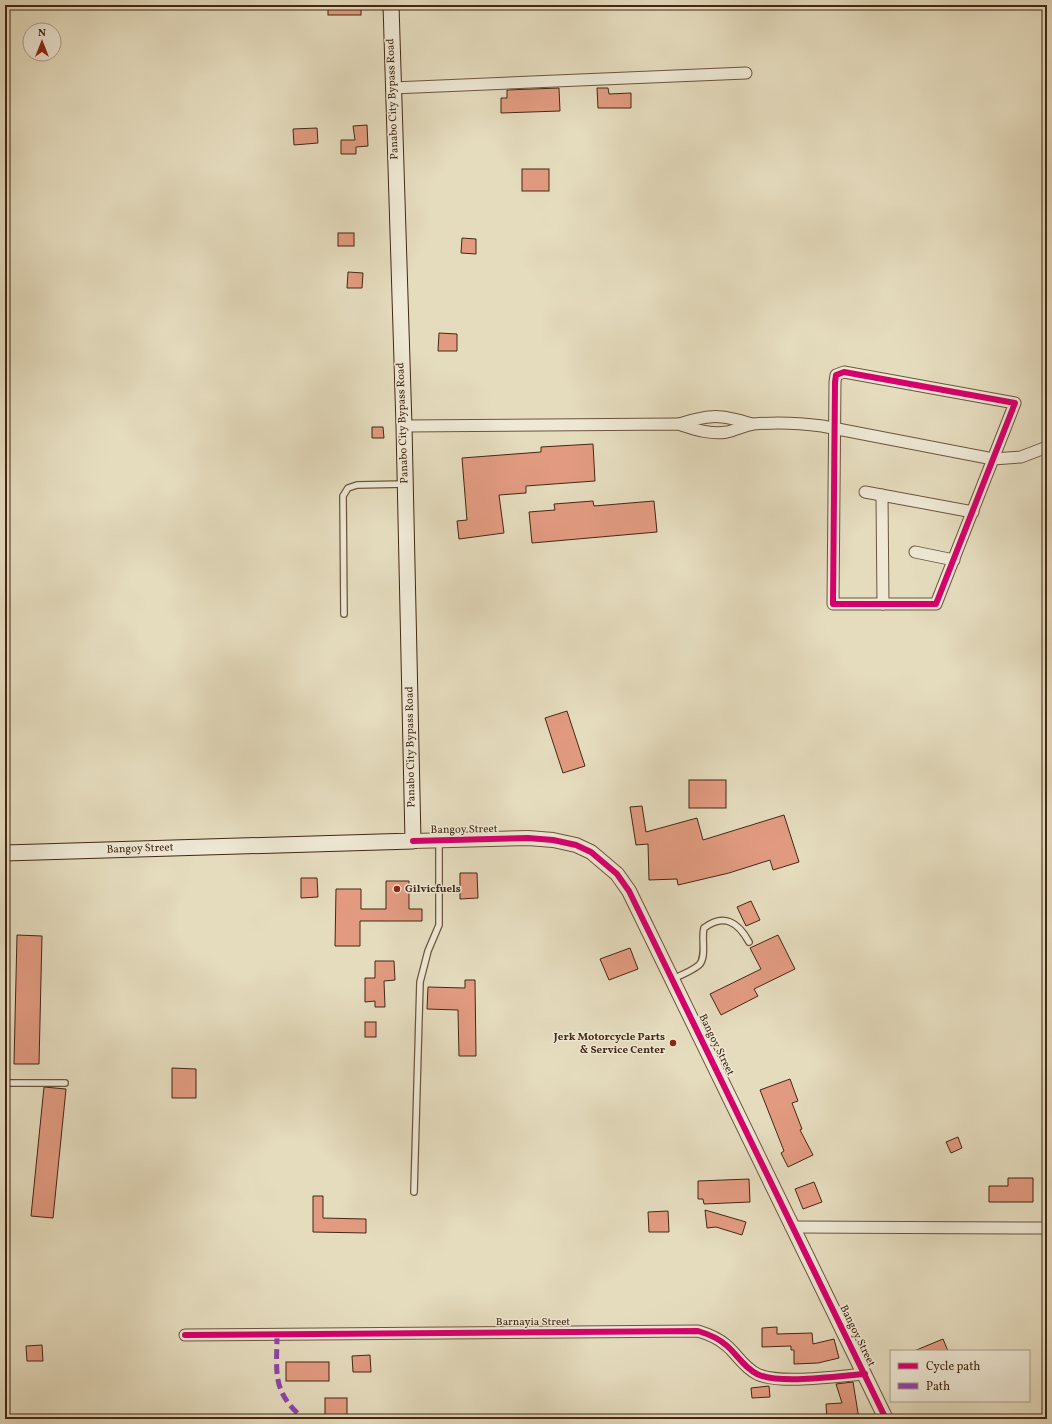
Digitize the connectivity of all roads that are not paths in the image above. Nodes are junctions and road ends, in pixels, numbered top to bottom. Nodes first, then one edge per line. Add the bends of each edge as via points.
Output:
1 (391, 5) edge
2 (746, 73) dead end
3 (393, 88) junction
4 (678, 424) junction
5 (752, 424) junction
6 (404, 426) junction
7 (834, 428) junction
8 (1047, 447) edge
9 (993, 460) junction
10 (405, 484) junction
11 (865, 492) dead end
12 (882, 495) junction
13 (973, 512) junction
14 (915, 552) dead end
15 (954, 560) junction
16 (883, 604) junction
17 (344, 614) dead end
18 (439, 840) junction
19 (413, 841) junction
20 (5, 853) edge
21 (749, 942) dead end
22 (672, 979) junction
23 (5, 1083) edge
24 (65, 1084) dead end
25 (414, 1192) dead end
26 (794, 1228) junction
27 (1047, 1228) edge
28 (185, 1335) dead end
29 (865, 1374) junction
30 (886, 1419) edge

1 - 3 main road, Panabo City Bypass Road
2 - 3 street
3 - 6 main road, Panabo City Bypass Road
4 - 5 street via 706,432 727,432
4 - 5 street via 706,416 727,416
4 - 6 street
5 - 7 street via 797,423
6 - 10 main road, Panabo City Bypass Road
7 - 9 street
7 - 9 street via 836,378 841,373 1015,403
7 - 16 street via 833,604
8 - 9 street via 1021,457
9 - 13 street
10 - 17 lane via 357,485 348,488 343,496
10 - 19 main road, Panabo City Bypass Road
11 - 12 street
12 - 13 street
12 - 16 street
13 - 15 street
14 - 15 street
15 - 16 street via 936,604
18 - 19 street, Bangoy Street
18 - 22 street, Bangoy Street via 528,838 576,845 591,852 617,874 629,891
18 - 25 lane via 439,925 428,951 420,982
19 - 20 main road, Bangoy Street
21 - 22 lane via 734,923 725,920 711,922 704,928 703,958 699,965
22 - 26 street, Bangoy Street
23 - 24 lane
26 - 27 street
26 - 29 street, Bangoy Street
28 - 29 street, Barnayia Street via 698,1331 726,1344 745,1366 758,1375 776,1378
29 - 30 street, Bangoy Street

